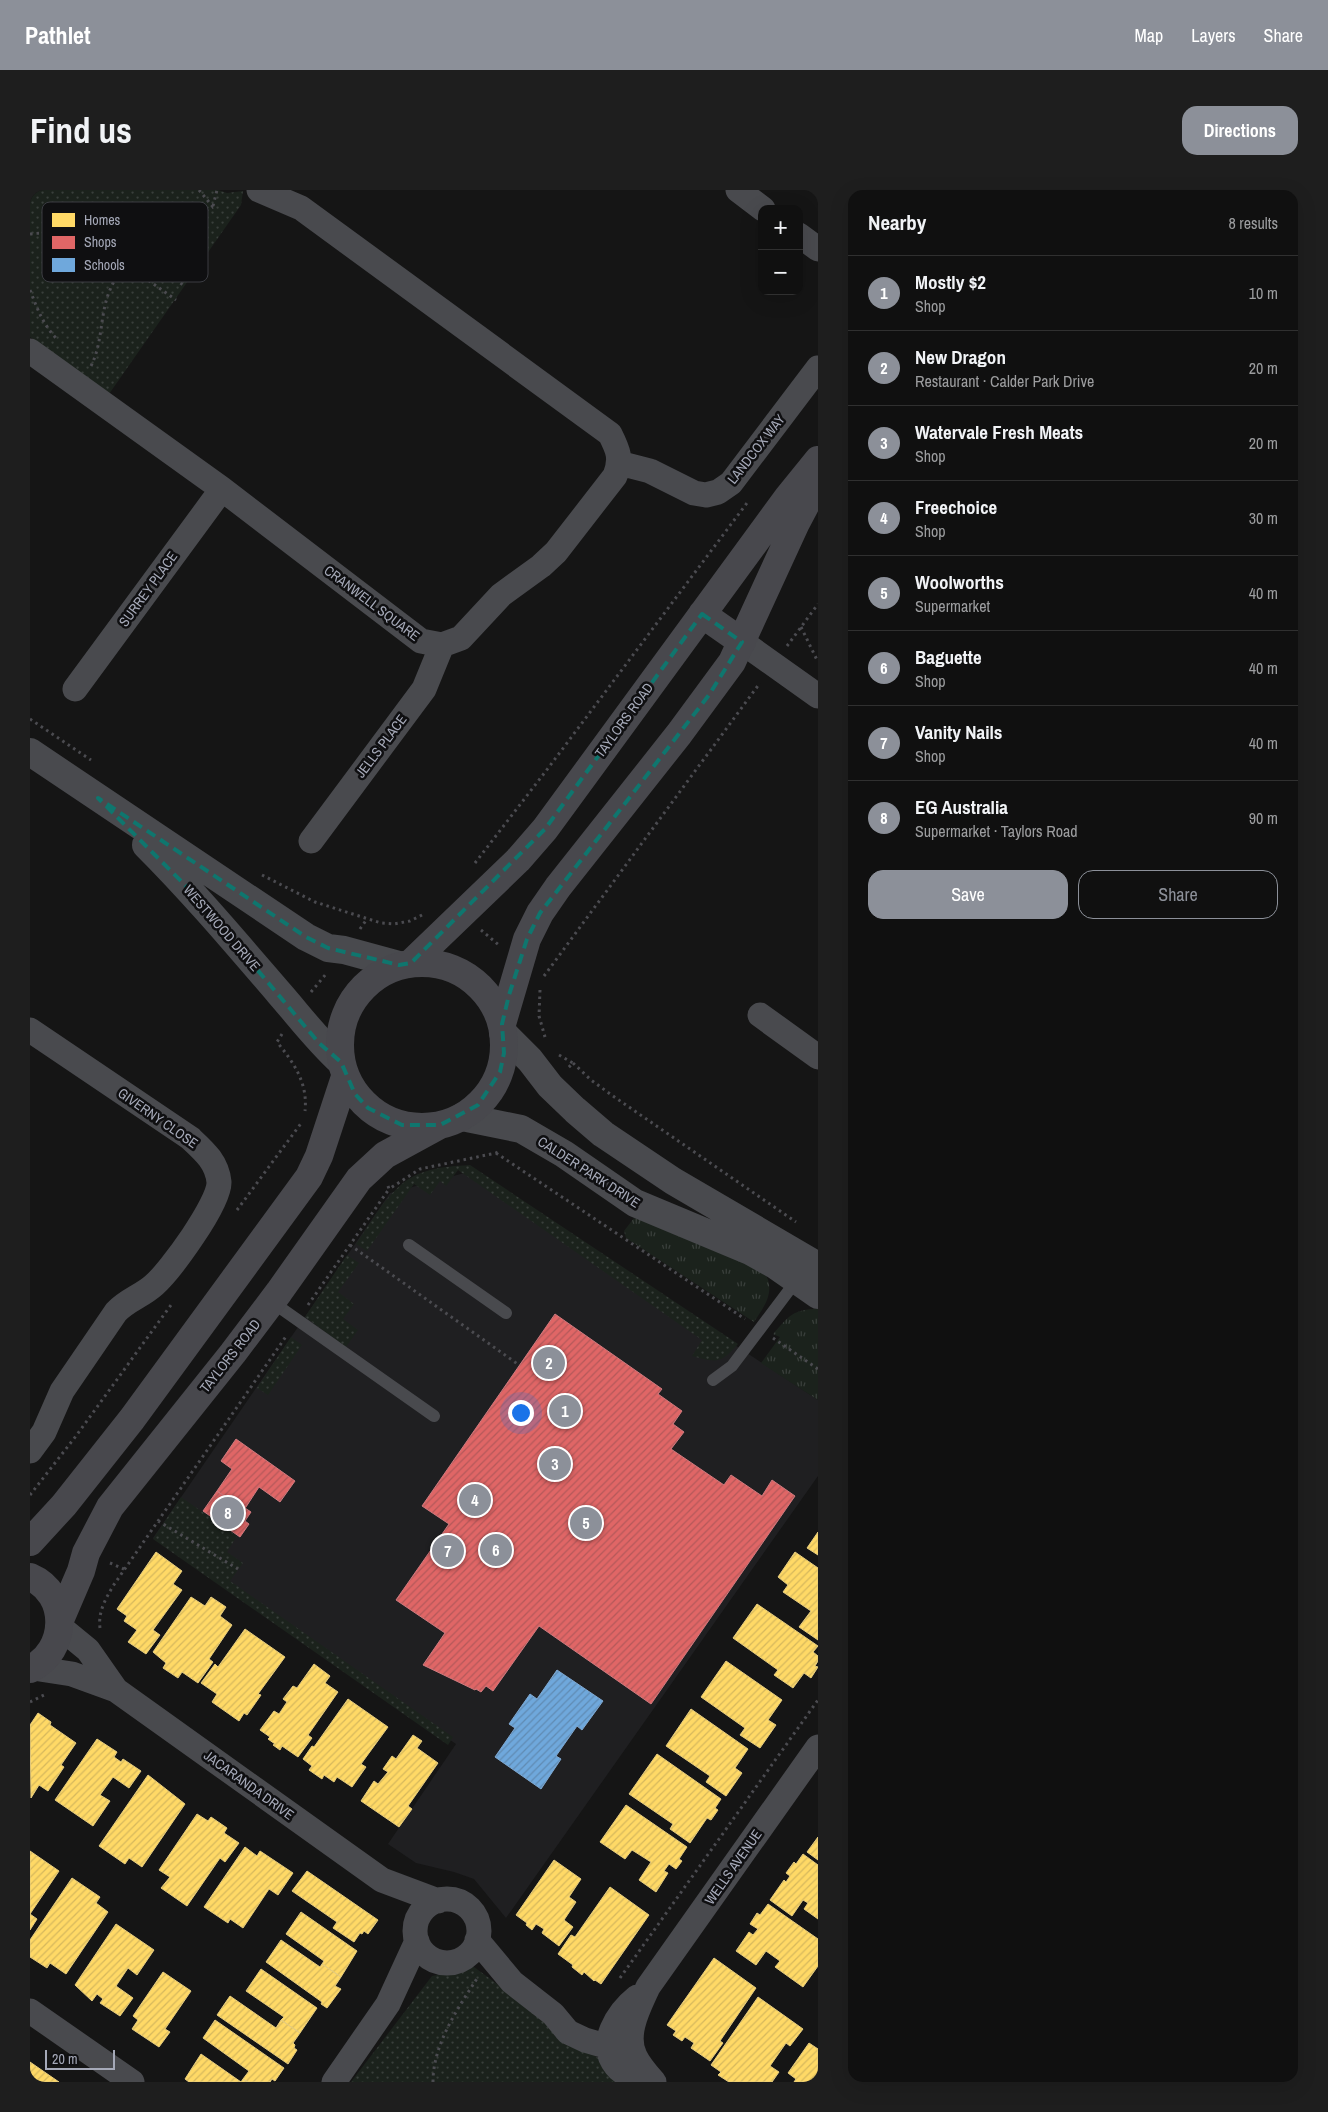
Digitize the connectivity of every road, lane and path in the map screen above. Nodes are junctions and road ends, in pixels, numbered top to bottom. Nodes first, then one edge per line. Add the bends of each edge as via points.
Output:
1 (199, 190) edge
2 (218, 190) edge
3 (259, 190) edge
4 (738, 190) edge
5 (293, 199) edge
6 (758, 205) edge
7 (213, 207) junction
8 (208, 209) edge
9 (803, 238) edge
10 (818, 249) edge
11 (114, 282) edge
12 (151, 282) edge
13 (179, 282) edge
14 (183, 285) dead end
15 (30, 290) edge
16 (176, 300) dead end
17 (62, 343) dead end
18 (30, 350) edge
19 (84, 360) dead end
20 (818, 368) edge
21 (85, 376) junction
22 (818, 460) edge
23 (620, 464) junction
24 (818, 481) edge
25 (222, 489) junction
26 (752, 495) dead end
27 (818, 604) edge
28 (702, 614) junction
29 (801, 627) junction
30 (742, 642) junction
31 (442, 645) junction
32 (818, 662) edge
33 (774, 664) junction
34 (75, 689) dead end
35 (818, 696) edge
36 (30, 718) edge
37 (30, 752) edge
38 (96, 763) dead end
39 (98, 798) junction
40 (310, 841) dead end
41 (474, 864) dead end
42 (261, 874) dead end
43 (432, 911) dead end
44 (462, 914) junction
45 (367, 920) junction
46 (344, 950) junction
47 (520, 962) junction
48 (405, 964) junction
49 (541, 980) junction
50 (296, 1012) junction
51 (760, 1015) dead end
52 (503, 1029) junction
53 (30, 1030) edge
54 (549, 1044) dead end
55 (554, 1052) dead end
56 (818, 1057) edge
57 (573, 1063) junction
58 (343, 1069) junction
59 (550, 1086) junction
60 (451, 1121) junction
61 (302, 1122) junction
62 (521, 1129) junction
63 (326, 1135) junction
64 (496, 1153) junction
65 (374, 1164) junction
66 (389, 1189) junction
67 (234, 1215) dead end
68 (802, 1226) dead end
69 (350, 1245) junction
70 (409, 1245) dead end
71 (811, 1276) edge
72 (272, 1302) junction
73 (172, 1303) dead end
74 (506, 1313) dead end
75 (298, 1320) junction
76 (760, 1329) junction
77 (519, 1365) dead end
78 (818, 1369) edge
79 (713, 1380) dead end
80 (434, 1416) dead end
81 (30, 1450) edge
82 (30, 1495) edge
83 (158, 1521) junction
84 (30, 1542) edge
85 (238, 1570) dead end
86 (30, 1577) edge
87 (60, 1623) junction
88 (88, 1650) junction
89 (31, 1669) edge
90 (72, 1674) junction
91 (116, 1690) junction
92 (818, 1700) edge
93 (30, 1702) edge
94 (818, 1748) edge
95 (382, 1880) junction
96 (438, 1901) junction
97 (416, 1933) junction
98 (477, 1940) junction
99 (446, 1961) junction
100 (482, 1970) junction
101 (620, 1979) dead end
102 (512, 1982) junction
103 (388, 2004) junction
104 (30, 2010) edge
105 (617, 2041) junction
106 (132, 2082) edge
107 (334, 2082) edge
108 (433, 2082) edge
109 (643, 2082) edge
110 (654, 2082) edge

1 - 7 path
2 - 7 path
3 - 5 street
4 - 6 street
5 - 23 street via 610,434
7 - 8 path
9 - 10 street
11 - 21 path via 106,299 97,354
12 - 16 path
13 - 14 path
15 - 17 path via 48,330
18 - 21 street, CRANWELL SQUARE
19 - 21 path
20 - 23 street, LANDCOX WAY via 731,483 718,492 694,493 650,471
21 - 25 street, CRANWELL SQUARE
22 - 28 main road, TAYLORS ROAD
23 - 31 street via 608,486 556,552 501,594 461,638
24 - 30 main road
25 - 31 street, CRANWELL SQUARE via 421,640
25 - 34 street, SURREY PLACE
26 - 41 path
27 - 29 path
28 - 30 main road
28 - 44 main road, TAYLORS ROAD via 545,829
29 - 32 path
29 - 33 path
30 - 33 street
30 - 47 main road via 732,662 679,734 558,887 540,913
31 - 40 street, JELLS PLACE via 424,689
33 - 35 street
33 - 49 path
36 - 38 path
37 - 39 street, WESTWOOD DRIVE
39 - 46 street, WESTWOOD DRIVE via 286,926 328,948
39 - 50 street, WESTWOOD DRIVE via 190,890
42 - 45 path via 315,902
43 - 45 path via 394,924
44 - 47 path
44 - 48 main road, TAYLORS ROAD
45 - 46 path
46 - 48 street, WESTWOOD DRIVE
46 - 50 path
47 - 49 path
47 - 52 main road
48 - 52 main road via 431,962 468,976 494,1005
48 - 58 main road via 376,976 358,992 345,1013 339,1037
49 - 54 path via 539,1016
50 - 58 street, WESTWOOD DRIVE
50 - 61 path via 277,1042 301,1079 305,1109
51 - 56 street
52 - 59 street
52 - 60 main road via 504,1053 500,1072 490,1090 478,1105
53 - 81 street, GIVERNY CLOSE via 190,1138 213,1161 219,1184 217,1196 207,1213 166,1272 154,1286 123,1304 116,1312 62,1391 44,1432
55 - 57 path
57 - 59 path
57 - 68 path via 613,1096
58 - 60 main road via 355,1094 384,1118 421,1128
58 - 63 main road
59 - 71 street via 603,1134 738,1220
60 - 62 street, CALDER PARK DRIVE
60 - 65 main road, TAYLORS ROAD
61 - 63 path
61 - 67 path
62 - 64 path via 508,1145
62 - 71 street, CALDER PARK DRIVE via 635,1203 750,1251 775,1265
63 - 84 main road via 309,1177 286,1210 127,1425 64,1505
64 - 66 path via 420,1169
64 - 76 path
65 - 66 path
65 - 72 main road, TAYLORS ROAD via 338,1206
66 - 69 path
69 - 75 path
69 - 77 path
70 - 74 lane
71 - 76 lane
72 - 75 lane
72 - 87 main road, TAYLORS ROAD via 110,1507 86,1554
73 - 82 path
75 - 80 lane
75 - 83 path
76 - 78 path
76 - 79 lane via 732,1366
83 - 85 path
83 - 88 path via 103,1604 99,1618 101,1632
86 - 87 main road via 48,1590 57,1604
87 - 88 street, JACARANDA DRIVE
87 - 89 main road, TAYLORS ROAD via 58,1640 52,1651
88 - 91 street, JACARANDA DRIVE
89 - 90 street, JACARANDA DRIVE
90 - 91 street, JACARANDA DRIVE
90 - 93 path via 60,1693
91 - 95 street, JACARANDA DRIVE
92 - 101 path
94 - 105 street, WELLS AVENUE via 648,1987 634,2020
95 - 96 street, JACARANDA DRIVE
95 - 97 street, JACARANDA DRIVE
96 - 97 street via 423,1910
96 - 98 street via 458,1902 467,1907 478,1925
97 - 99 street via 426,1956
97 - 103 street
98 - 99 street via 467,1956
98 - 102 street
99 - 100 street
99 - 103 street
100 - 102 street
100 - 108 path via 456,2010 442,2040
102 - 105 street via 553,2014
103 - 107 street
104 - 106 street
105 - 109 street via 608,2052 616,2067
105 - 110 street via 634,2055

